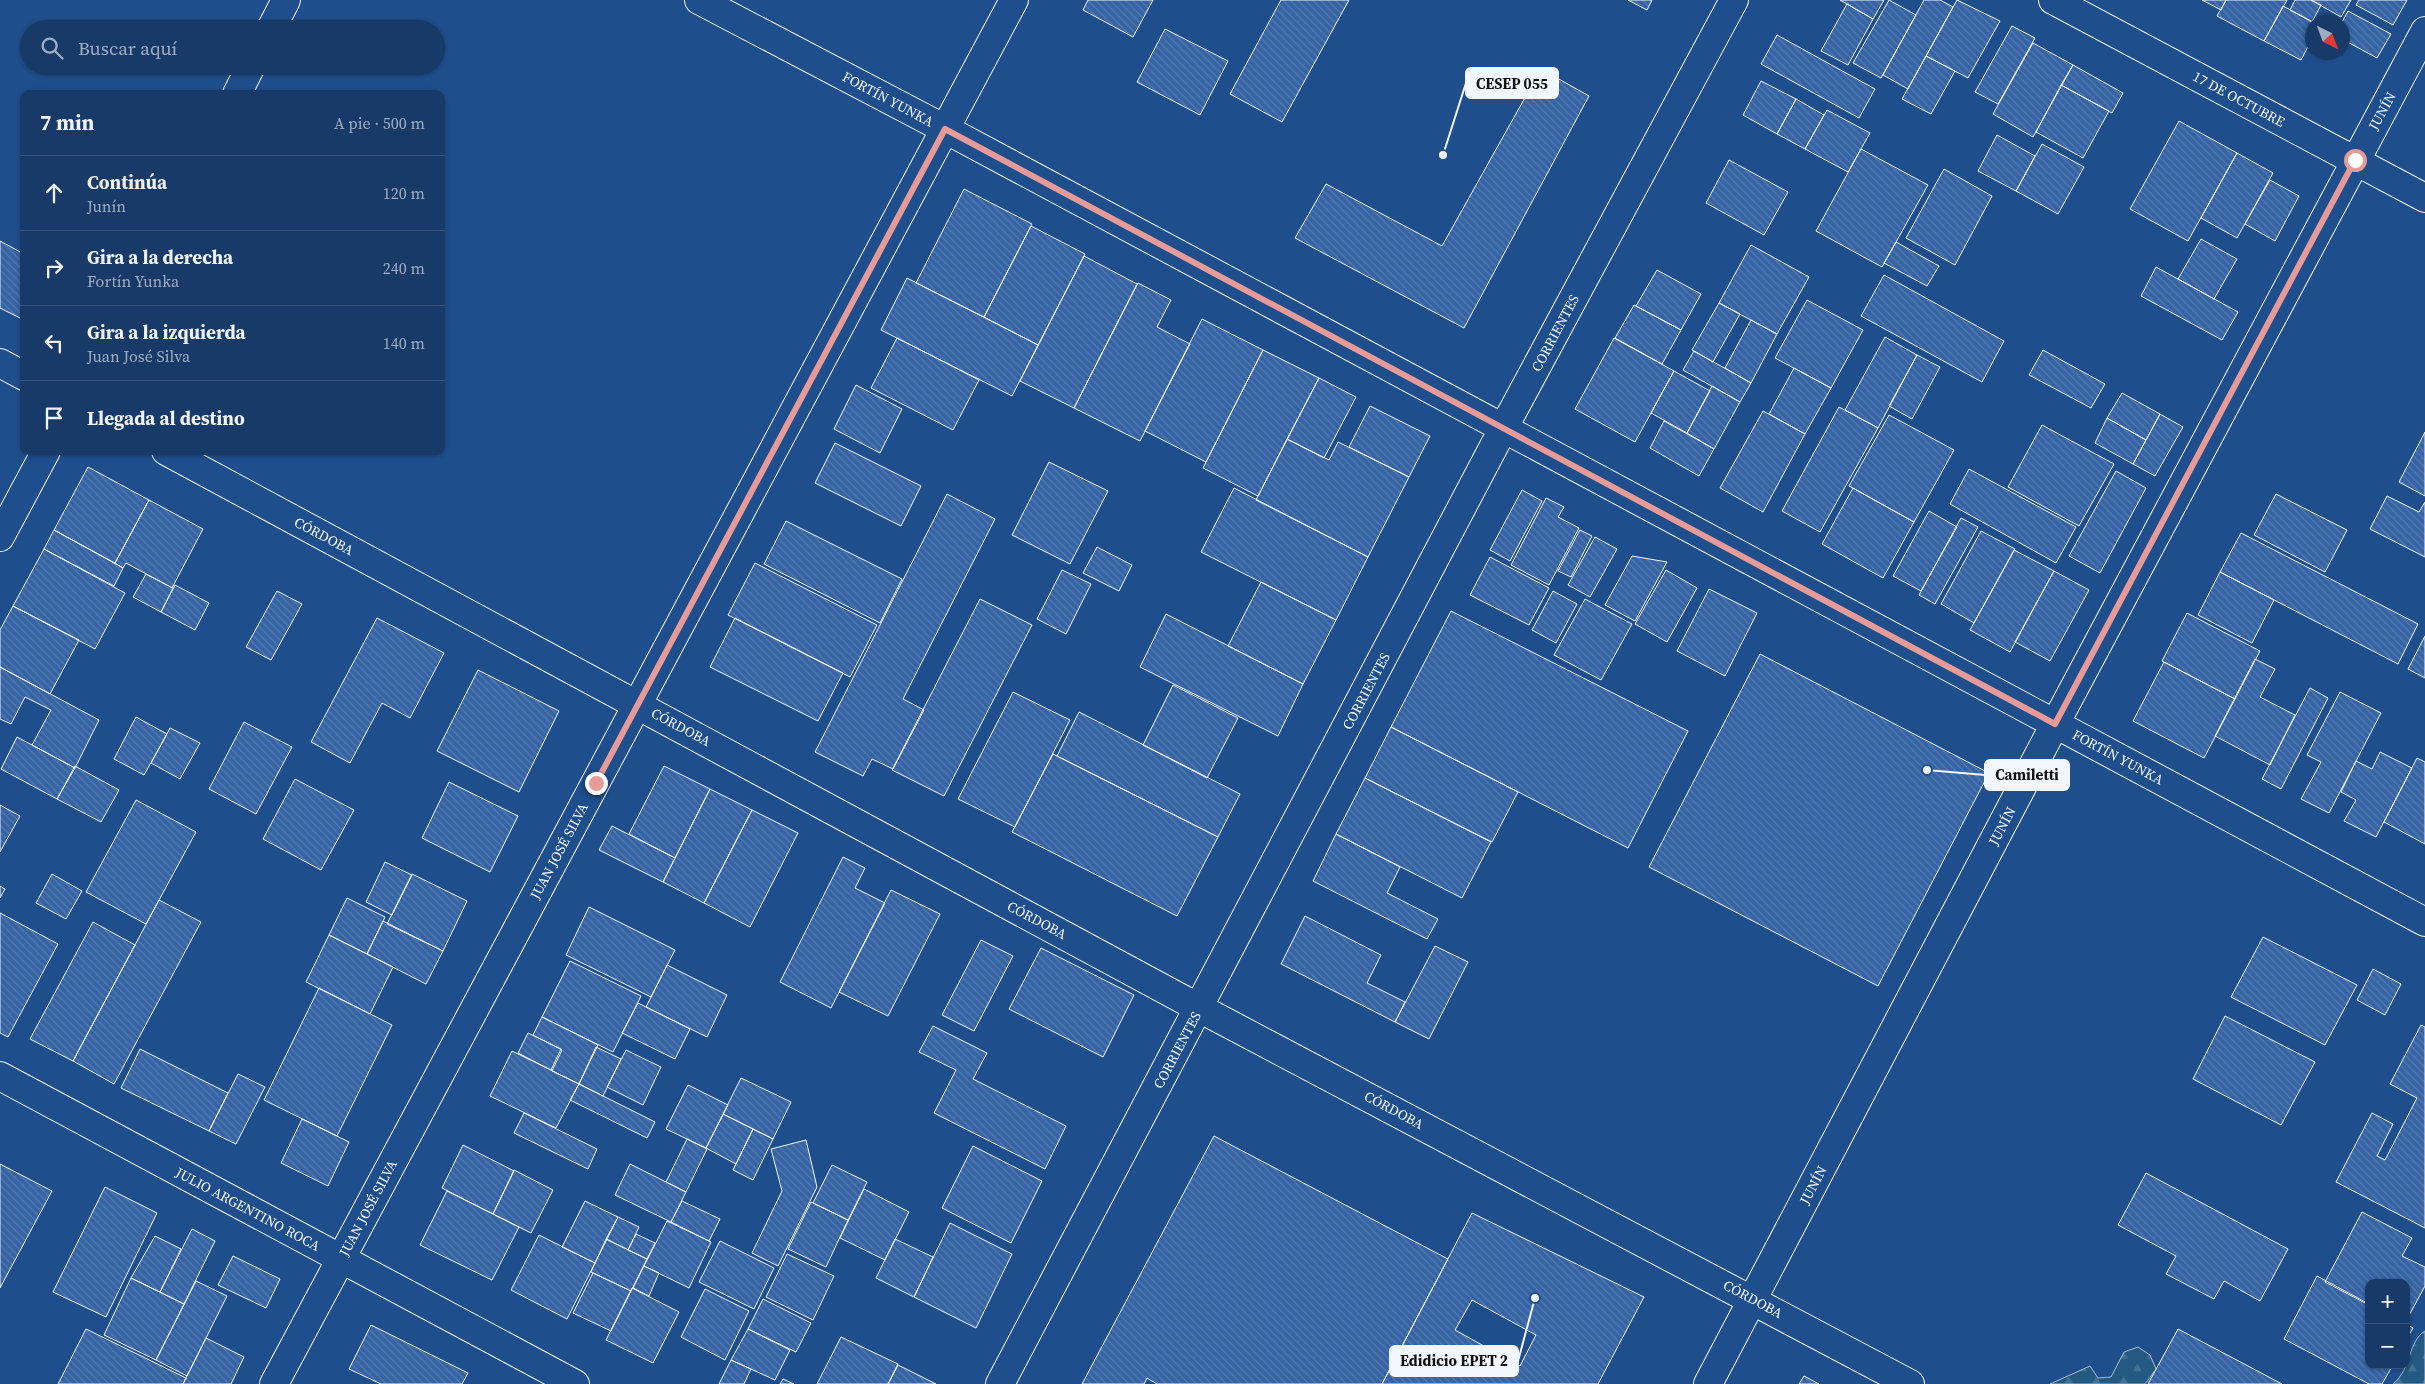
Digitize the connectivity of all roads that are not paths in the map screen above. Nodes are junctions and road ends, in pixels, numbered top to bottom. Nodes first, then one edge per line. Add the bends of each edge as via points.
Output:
1 (286, 0) edge
2 (699, 0) edge
3 (1014, 0) edge
4 (1734, 0) edge
5 (2052, 0) edge
6 (276, 20) edge
7 (2425, 31) edge
8 (246, 75) edge
9 (238, 90) edge
10 (945, 129) junction
11 (2355, 160) junction
12 (2425, 198) edge
13 (0, 363) edge
14 (20, 374) edge
15 (1503, 429) junction
16 (44, 455) edge
17 (173, 455) edge
18 (0, 537) edge
19 (638, 704) junction
20 (2055, 724) junction
21 (2425, 922) edge
22 (1199, 1008) junction
23 (0, 1076) edge
24 (341, 1259) junction
25 (1754, 1299) junction
26 (274, 1384) edge
27 (575, 1384) edge
28 (1000, 1384) edge
29 (1708, 1384) edge
30 (1910, 1384) edge

1 - 6 street
2 - 10 street, FORTÍN YUNKA
3 - 10 street, JUAN JOSÉ SILVA
4 - 15 street, CORRIENTES
5 - 11 street, 17 DE OCTUBRE
7 - 11 street, JUNÍN
8 - 9 street
10 - 15 street, FORTÍN YUNKA
10 - 19 street, JUAN JOSÉ SILVA
11 - 12 street, 17 DE OCTUBRE
11 - 20 street, JUNÍN
13 - 14 street
15 - 20 street, FORTÍN YUNKA
15 - 22 street, CORRIENTES
16 - 18 street
17 - 19 street, CÓRDOBA
19 - 22 street, CÓRDOBA
19 - 24 street, JUAN JOSÉ SILVA
20 - 21 street, FORTÍN YUNKA
20 - 25 street, JUNÍN
22 - 25 street, CÓRDOBA
22 - 28 street, CORRIENTES
23 - 24 street, JULIO ARGENTINO ROCA
24 - 26 street, JUAN JOSÉ SILVA
24 - 27 street, JULIO ARGENTINO ROCA
25 - 29 street, JUNÍN
25 - 30 street, CÓRDOBA

